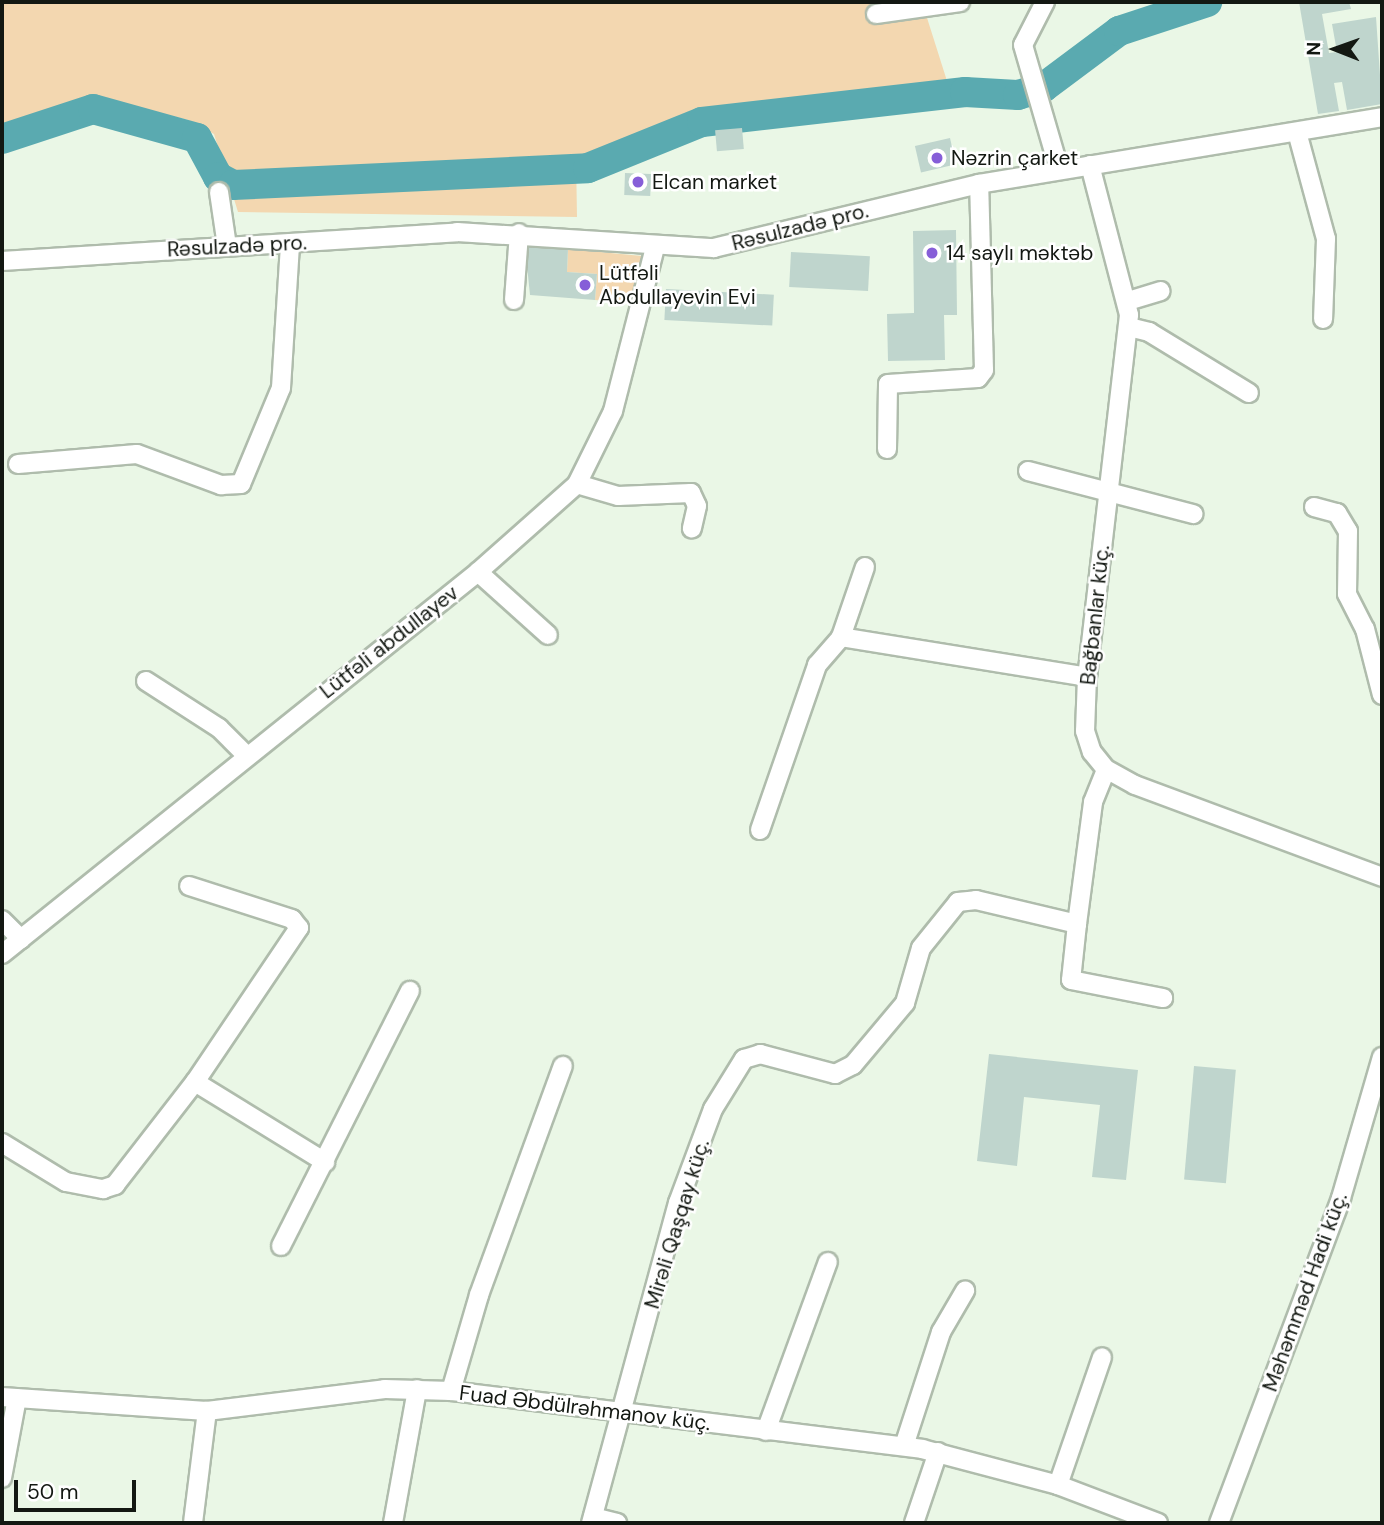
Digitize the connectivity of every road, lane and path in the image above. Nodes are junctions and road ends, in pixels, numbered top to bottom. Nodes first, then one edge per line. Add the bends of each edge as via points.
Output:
1 (960, 2) edge
2 (1045, 2) edge
3 (876, 14) dead end
4 (1382, 117) edge
5 (1297, 131) junction
6 (1090, 165) junction
7 (1059, 169) junction
8 (979, 184) junction
9 (219, 192) dead end
10 (519, 233) junction
11 (289, 243) junction
12 (227, 246) junction
13 (655, 247) junction
14 (2, 261) edge
15 (1161, 292) dead end
16 (514, 300) dead end
17 (1128, 301) junction
18 (1323, 319) dead end
19 (1129, 327) junction
20 (1248, 393) dead end
21 (887, 449) dead end
22 (18, 464) dead end
23 (1028, 471) dead end
24 (577, 484) junction
25 (1109, 490) junction
26 (1314, 507) dead end
27 (1193, 514) dead end
28 (692, 527) dead end
29 (865, 567) dead end
30 (478, 572) junction
31 (548, 635) dead end
32 (841, 637) junction
33 (1087, 677) junction
34 (146, 681) dead end
35 (1382, 695) edge
36 (245, 754) junction
37 (1106, 769) junction
38 (760, 830) dead end
39 (1382, 877) edge
40 (189, 886) dead end
41 (2, 920) edge
42 (1077, 924) junction
43 (21, 939) junction
44 (2, 954) edge
45 (410, 991) dead end
46 (1163, 998) dead end
47 (1382, 1057) edge
48 (563, 1066) dead end
49 (195, 1082) junction
50 (2, 1143) edge
51 (325, 1162) junction
52 (281, 1246) dead end
53 (828, 1262) dead end
54 (965, 1291) dead end
55 (1102, 1357) dead end
56 (417, 1389) junction
57 (451, 1391) junction
58 (9, 1397) edge
59 (207, 1411) junction
60 (623, 1413) junction
61 (766, 1431) junction
62 (904, 1446) junction
63 (938, 1452) junction
64 (2, 1478) edge
65 (1058, 1485) junction
66 (592, 1520) edge
67 (193, 1523) edge
68 (393, 1523) edge
69 (617, 1523) edge
70 (914, 1523) edge
71 (1158, 1523) edge
72 (1219, 1523) edge

1 - 3 street
2 - 7 street via 1026,32 1031,80
4 - 5 street, Rəsulzadə pro.
5 - 6 street, Rəsulzadə pro.
5 - 18 street via 1326,239
6 - 7 street, Rəsulzadə pro.
6 - 17 street, Bağbanlar küç.
7 - 8 street, Rəsulzadə pro.
8 - 13 street, Rəsulzadə pro. via 715,248
8 - 21 street via 984,370 978,378 888,384
9 - 12 street
10 - 11 street, Rəsulzadə pro.
10 - 13 street, Rəsulzadə pro.
10 - 16 street
11 - 12 street, Rəsulzadə pro.
11 - 22 street via 281,388 241,485 221,485 137,454
12 - 14 street, Rəsulzadə pro.
13 - 24 street, Lütfəli abdullayev via 612,411
15 - 17 street
17 - 19 street, Bağbanlar küç.
19 - 20 street via 1149,332
19 - 25 street, Bağbanlar küç.
23 - 25 street
24 - 28 street via 618,496 691,493 697,506
24 - 30 street, Lütfəli abdullayev
25 - 27 street
25 - 33 street, Bağbanlar küç.
26 - 35 street via 1336,513 1348,531 1347,594 1365,629
29 - 32 street
30 - 31 street
30 - 36 street, Lütfəli abdullayev
32 - 33 street
32 - 38 street via 817,664
33 - 37 street, Bağbanlar küç. via 1085,731
34 - 36 street via 219,728
36 - 43 street, Lütfəli abdullayev
37 - 39 street
37 - 42 street via 1093,802
40 - 49 street via 292,919 299,928
41 - 43 street
42 - 46 street via 1072,980
42 - 60 street, Mirəli Qaşqay küç. via 976,900 958,902 921,948 905,1003 853,1065 835,1074 760,1054 744,1059 713,1109 678,1203
43 - 44 street, Lütfəli abdullayev
45 - 51 street
47 - 72 street, Məhəmməd Hadi küç. via 1341,1198
48 - 57 street via 479,1295
49 - 50 street via 115,1185 103,1189 65,1182
49 - 51 street
51 - 52 street
53 - 61 street
54 - 62 street via 941,1332
55 - 65 street
56 - 57 street, Fuad Əbdülrəhmanov küç.
56 - 59 street, Fuad Əbdülrəhmanov küç.
56 - 68 street
57 - 60 street, Fuad Əbdülrəhmanov küç.
58 - 59 street, Fuad Əbdülrəhmanov küç.
58 - 64 street
59 - 67 street
60 - 61 street, Fuad Əbdülrəhmanov küç.
60 - 66 street, Mirəli Qaşqay küç.
61 - 62 street, Fuad Əbdülrəhmanov küç.
62 - 63 street, Fuad Əbdülrəhmanov küç.
63 - 65 street, Fuad Əbdülrəhmanov küç.
63 - 70 street
65 - 71 street, Fuad Əbdülrəhmanov küç.
66 - 69 street

